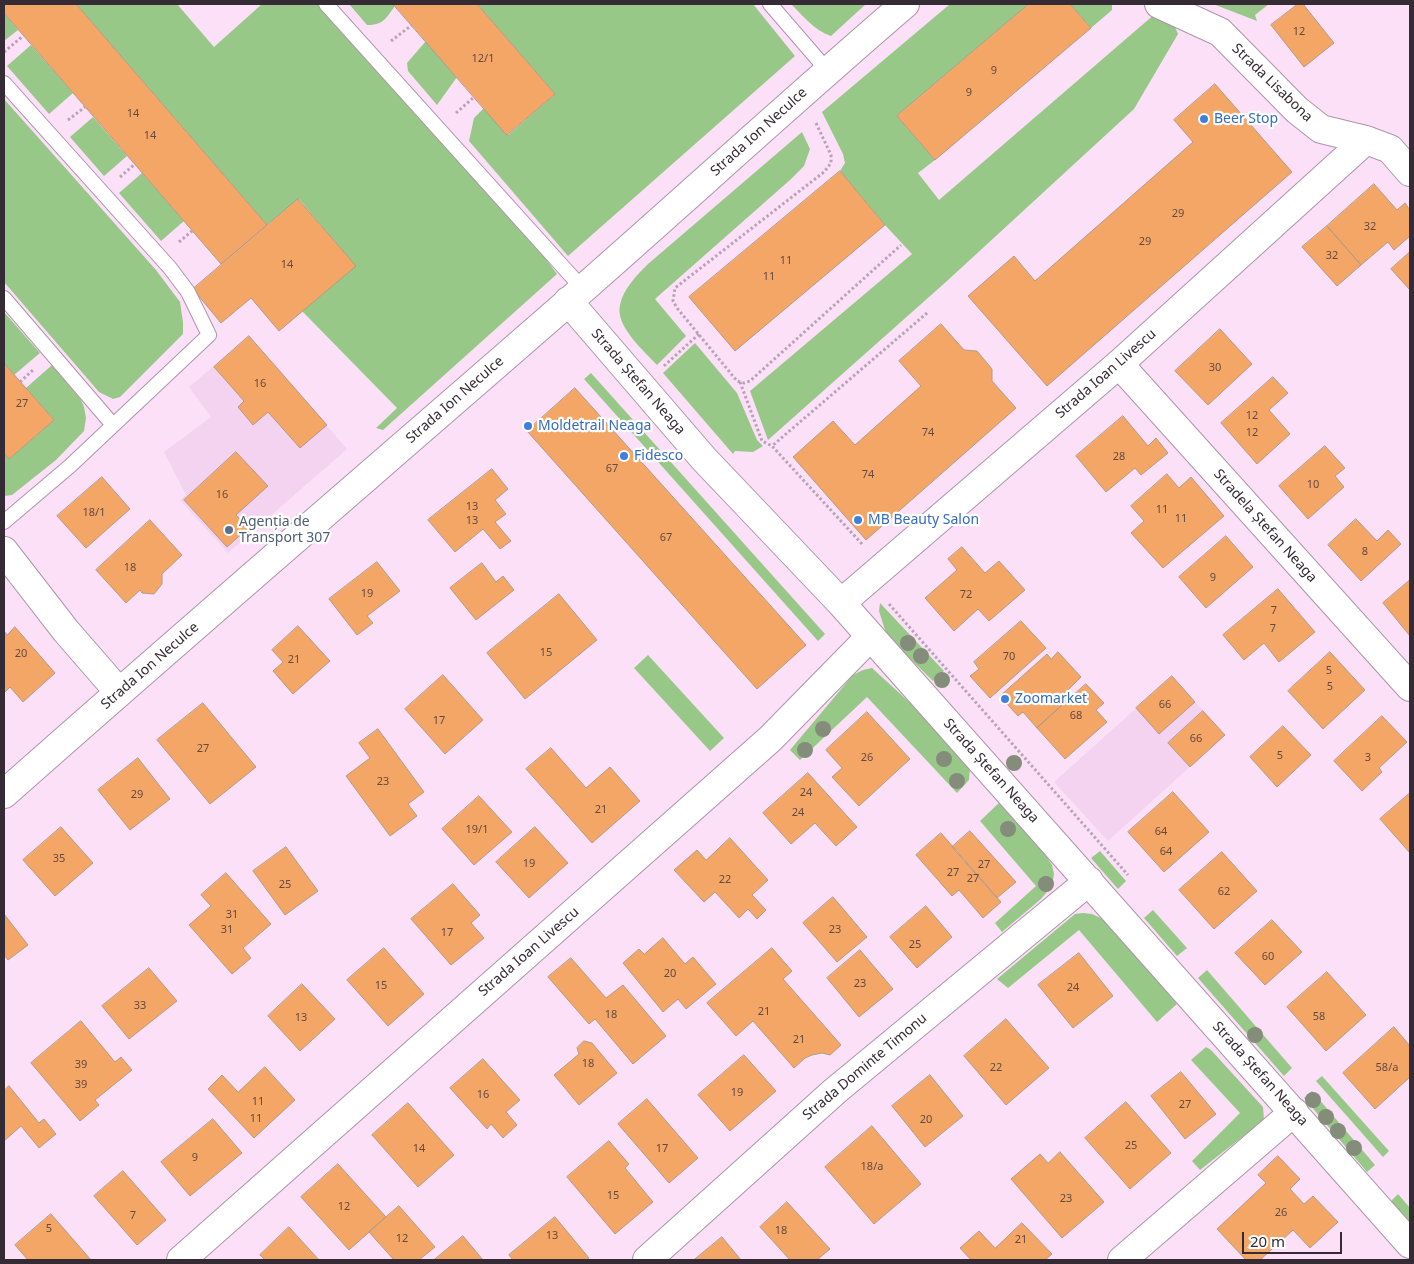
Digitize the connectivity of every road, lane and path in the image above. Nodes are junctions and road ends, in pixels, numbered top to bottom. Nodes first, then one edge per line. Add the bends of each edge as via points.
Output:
1 (326, 4) edge
2 (770, 4) edge
3 (905, 4) edge
4 (1159, 4) edge
5 (23, 36) dead end
6 (4, 52) edge
7 (827, 70) junction
8 (4, 83) edge
9 (801, 94) junction
10 (1366, 140) junction
11 (1410, 172) edge
12 (901, 245) dead end
13 (576, 295) junction
14 (4, 298) edge
15 (927, 313) dead end
16 (699, 334) junction
17 (1119, 364) junction
18 (740, 382) junction
19 (642, 387) junction
20 (113, 425) junction
21 (772, 446) junction
22 (4, 522) edge
23 (866, 548) dead end
24 (4, 551) edge
25 (841, 603) junction
26 (870, 637) junction
27 (1410, 688) edge
28 (119, 692) junction
29 (4, 794) edge
30 (1089, 881) junction
31 (1294, 1112) junction
32 (1410, 1244) edge
33 (181, 1260) edge
34 (647, 1260) edge
35 (1122, 1260) edge

1 - 13 lane
2 - 7 lane
3 - 7 street, Strada Ion Neculce
4 - 10 street, Strada Lisabona via 1220,32 1297,110 1321,129
5 - 6 path
7 - 9 street, Strada Ion Neculce
8 - 20 lane via 170,268 188,292 209,335
9 - 13 street, Strada Ion Neculce
9 - 16 path via 831,155 831,163 824,172 676,288 673,301
10 - 11 street, Strada Lisabona via 1390,149
10 - 17 street, Strada Ioan Livescu
12 - 18 path via 750,380
13 - 19 street, Strada Ștefan Neaga
13 - 28 street, Strada Ion Neculce
14 - 20 lane
15 - 21 path
16 - 18 path
16 - 19 path
17 - 25 street, Strada Ioan Livescu
17 - 27 street, Stradela Ștefan Neaga
18 - 21 path via 762,441
19 - 25 street, Strada Ștefan Neaga via 704,459
20 - 22 lane
21 - 23 path
24 - 28 street via 66,631
25 - 26 street, Strada Ștefan Neaga
26 - 30 street, Strada Ștefan Neaga
26 - 33 street, Strada Ioan Livescu via 770,739
28 - 29 street, Strada Ion Neculce
30 - 31 street, Strada Ștefan Neaga
30 - 34 street, Strada Dominte Timonu via 835,1091
31 - 32 street, Strada Ștefan Neaga
31 - 35 street

